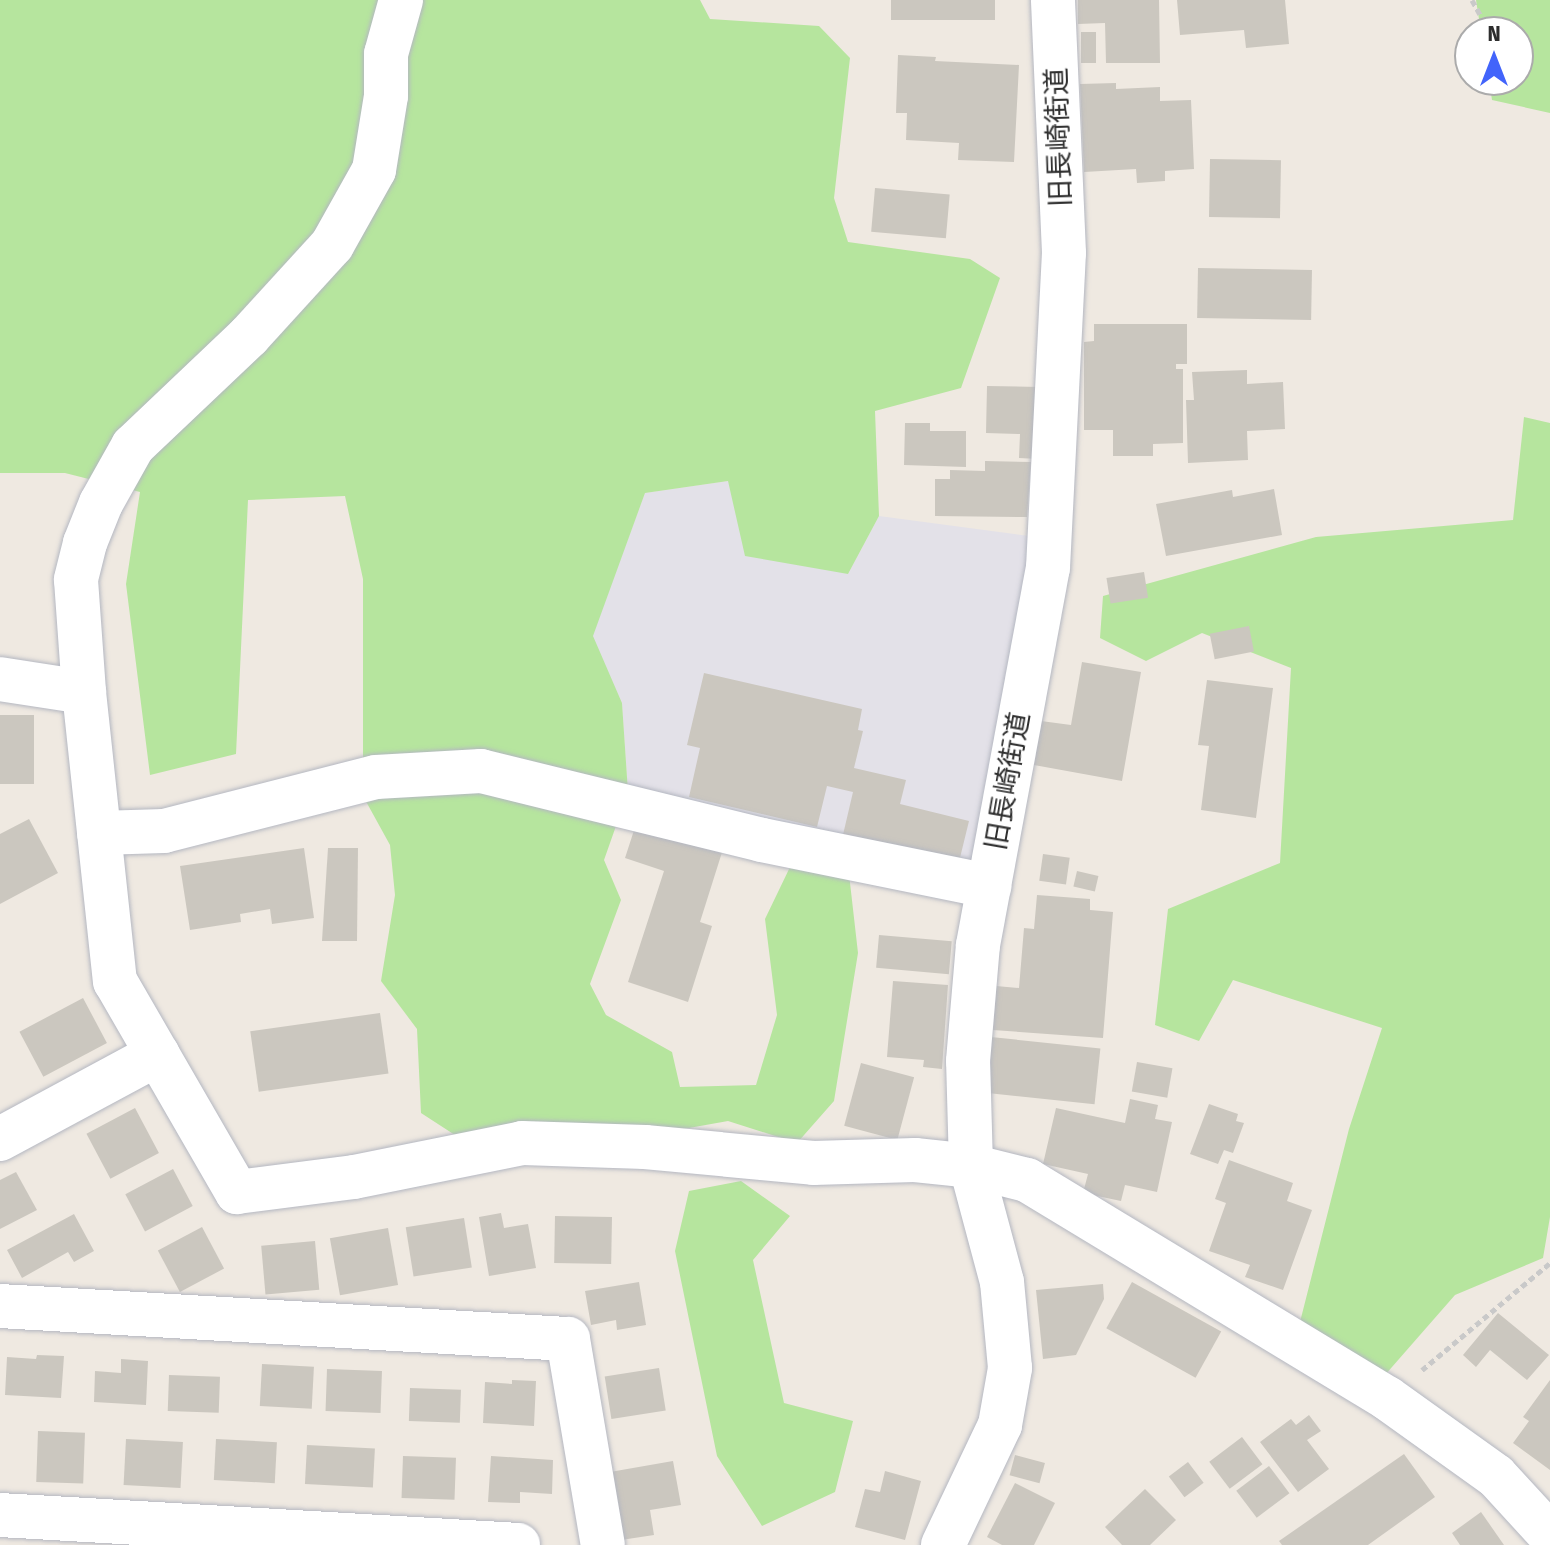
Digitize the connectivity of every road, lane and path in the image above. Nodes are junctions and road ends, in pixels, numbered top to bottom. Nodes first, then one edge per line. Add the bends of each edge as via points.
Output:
1 (401, 0) edge
2 (1053, 0) edge
3 (0, 679) edge
4 (84, 692) junction
5 (99, 833) junction
6 (989, 886) junction
7 (158, 1054) junction
8 (0, 1139) edge
9 (971, 1166) junction
10 (1550, 1263) edge
11 (0, 1306) edge
12 (1387, 1398) junction
13 (0, 1515) edge
14 (1550, 1535) edge
15 (518, 1545) edge
16 (603, 1545) edge
17 (943, 1545) edge

1 - 4 street via 386,54 386,96 374,170 332,245 249,336 133,446 101,503 76,580
2 - 6 street, 旧長崎街道 via 1064,253 1048,568
3 - 4 street
4 - 5 street
5 - 6 street via 164,831 376,777 481,771 762,840
5 - 7 street via 115,981
6 - 9 street, 旧長崎街道 via 968,1061
7 - 8 street
7 - 9 street via 237,1192 354,1177 522,1143 645,1147 813,1163 915,1160
9 - 12 street via 1027,1180
9 - 17 street, 旧長崎街道 via 1002,1282 1010,1368 1000,1425
10 - 12 path
11 - 16 street via 568,1339
12 - 14 street via 1496,1476
13 - 15 street

